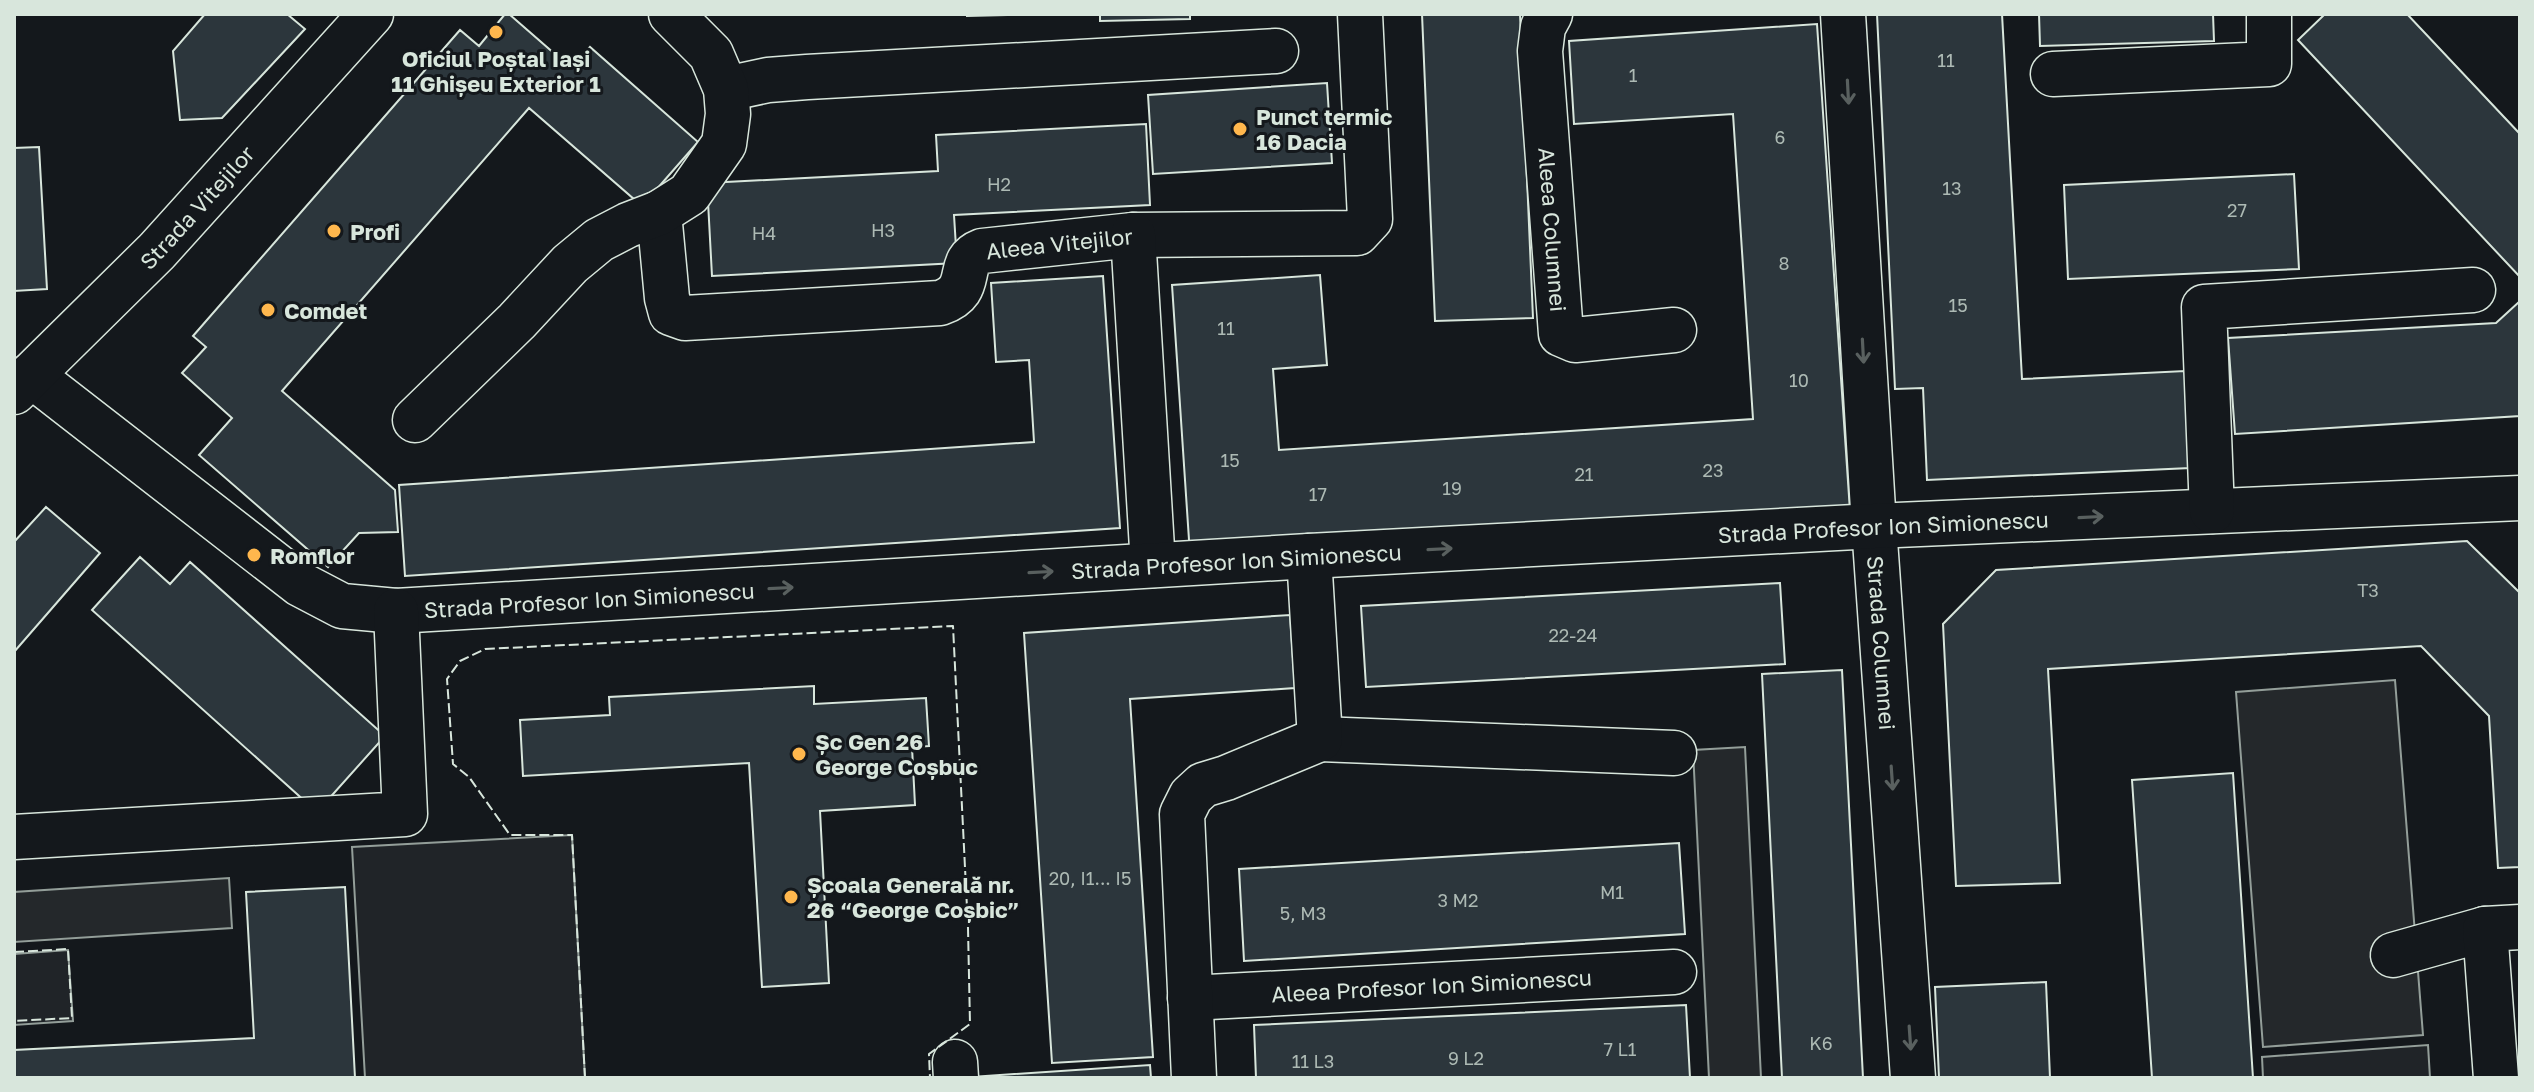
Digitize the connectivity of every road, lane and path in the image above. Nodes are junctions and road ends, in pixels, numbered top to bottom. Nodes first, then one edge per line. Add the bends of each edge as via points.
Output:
1 (371, 14) edge
2 (1360, 14) edge
3 (1550, 14) edge
4 (1843, 14) edge
5 (2269, 14) edge
6 (685, 18) edge
7 (1276, 51) dead end
8 (2053, 74) dead end
9 (726, 89) junction
10 (659, 213) junction
11 (1133, 235) junction
12 (2473, 290) dead end
13 (1674, 330) dead end
14 (22, 384) edge
15 (415, 420) dead end
16 (2520, 498) edge
17 (2212, 511) junction
18 (1874, 526) junction
19 (1309, 556) junction
20 (1153, 565) junction
21 (396, 611) junction
22 (1320, 739) junction
23 (1674, 753) dead end
24 (14, 837) edge
25 (2502, 928) edge
26 (2393, 955) dead end
27 (1674, 972) dead end
28 (1190, 998) junction
29 (1194, 1078) edge
30 (1913, 1078) edge
31 (2496, 1078) edge

1 - 14 street, Strada Vitejilor via 157,251
2 - 11 street, Aleea Vitejilor via 1370,219 1357,233
3 - 13 street, Aleea Columnei via 1540,51 1561,334 1575,340
4 -> 18 street, Strada Columnei
5 - 8 street via 2269,64
6 - 9 street via 711,54
7 - 9 street via 807,77
9 - 10 street via 724,144 689,194
10 - 11 street, Aleea Vitejilor via 667,298 671,313 685,318 940,303 960,291 968,263 982,251
10 - 15 street via 599,240 570,264
11 - 20 street
12 - 17 street via 2204,307
14 - 21 street, Strada Profesor Ion Simionescu via 300,584 342,606
16 - 17 street, Strada Profesor Ion Simionescu
18 -> 17 street, Strada Profesor Ion Simionescu
19 -> 18 street, Strada Profesor Ion Simionescu
18 -> 30 street, Strada Columnei
19 - 20 street, Strada Profesor Ion Simionescu
19 - 22 street
21 -> 20 street, Strada Profesor Ion Simionescu
21 - 24 street via 405,814
22 - 23 street
22 - 28 street via 1203,785 1191,796 1182,814
25 - 26 street
25 - 31 street
27 - 28 street, Aleea Profesor Ion Simionescu
28 - 29 street

